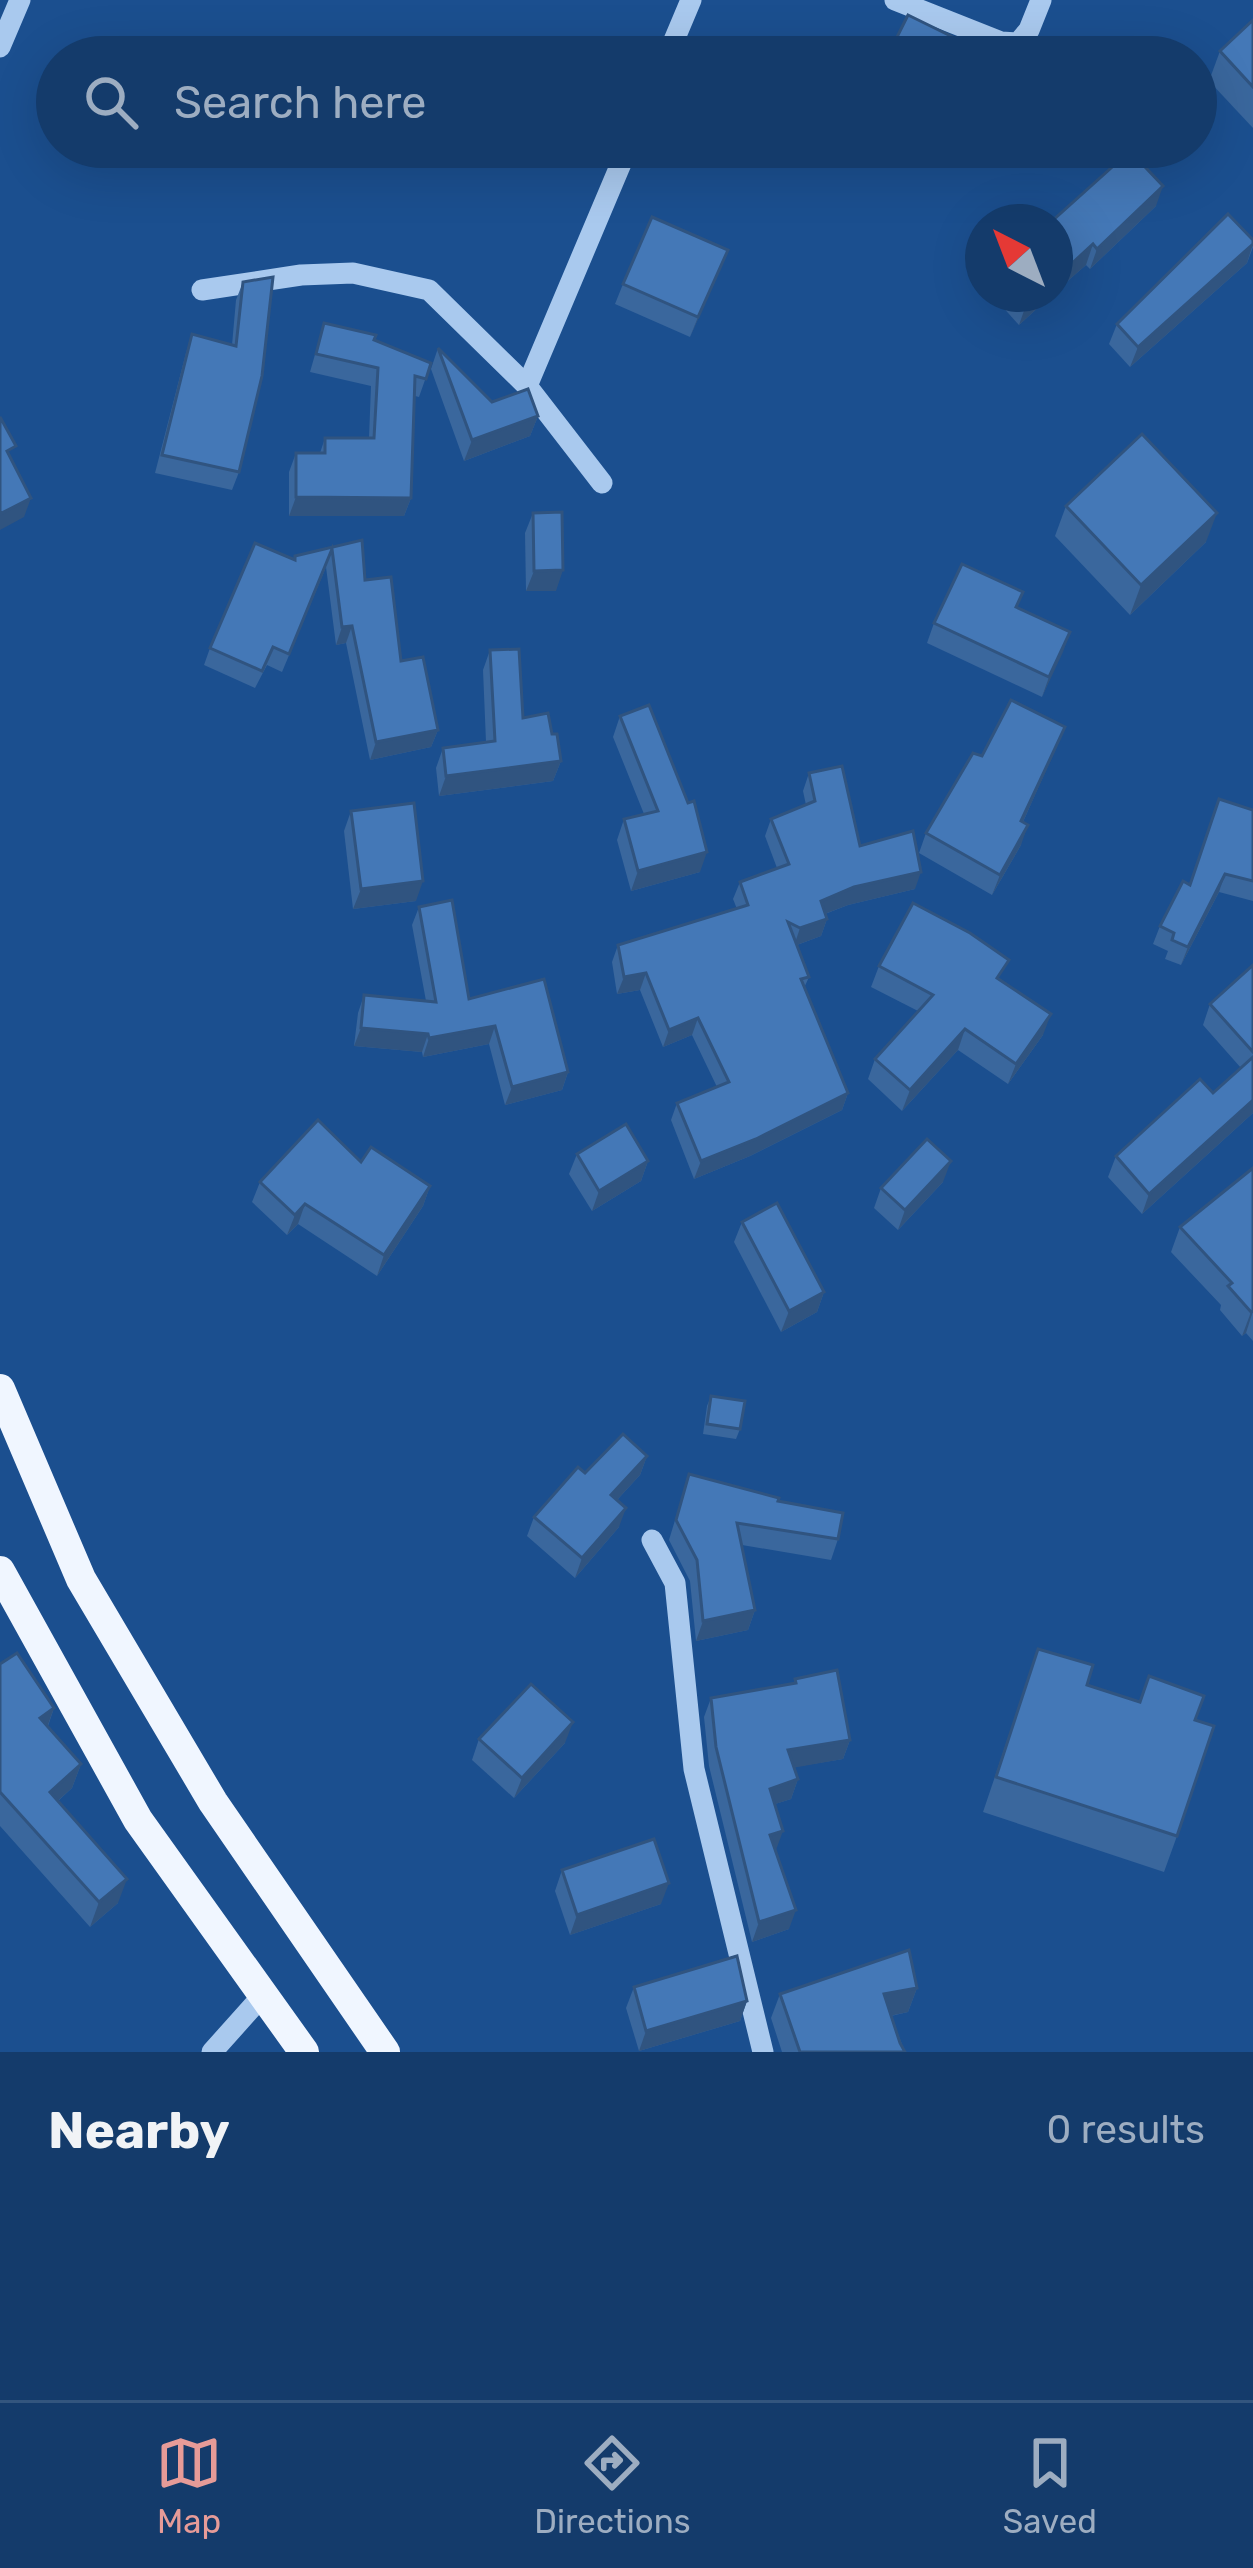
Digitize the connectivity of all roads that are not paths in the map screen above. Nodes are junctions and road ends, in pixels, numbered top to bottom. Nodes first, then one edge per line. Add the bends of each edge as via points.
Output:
1 (20, 0) edge
2 (691, 0) edge
3 (895, 0) edge
4 (1041, 0) edge
5 (676, 36) edge
6 (986, 36) edge
7 (1024, 36) edge
8 (0, 47) edge
9 (619, 168) edge
10 (202, 290) dead end
11 (527, 386) junction
12 (602, 482) dead end
13 (0, 1389) edge
14 (652, 1540) dead end
15 (0, 1571) edge
16 (263, 1995) junction
17 (212, 2052) edge
18 (304, 2052) edge
19 (385, 2052) edge
20 (763, 2052) edge

1 - 8 street
2 - 5 street
3 - 6 street
4 - 7 street
9 - 11 street
10 - 11 street via 353,273 428,290
11 - 12 street
13 - 19 main road via 81,1579 213,1802
14 - 20 street via 675,1583 694,1769
15 - 16 main road via 138,1820
16 - 17 street
16 - 18 main road

